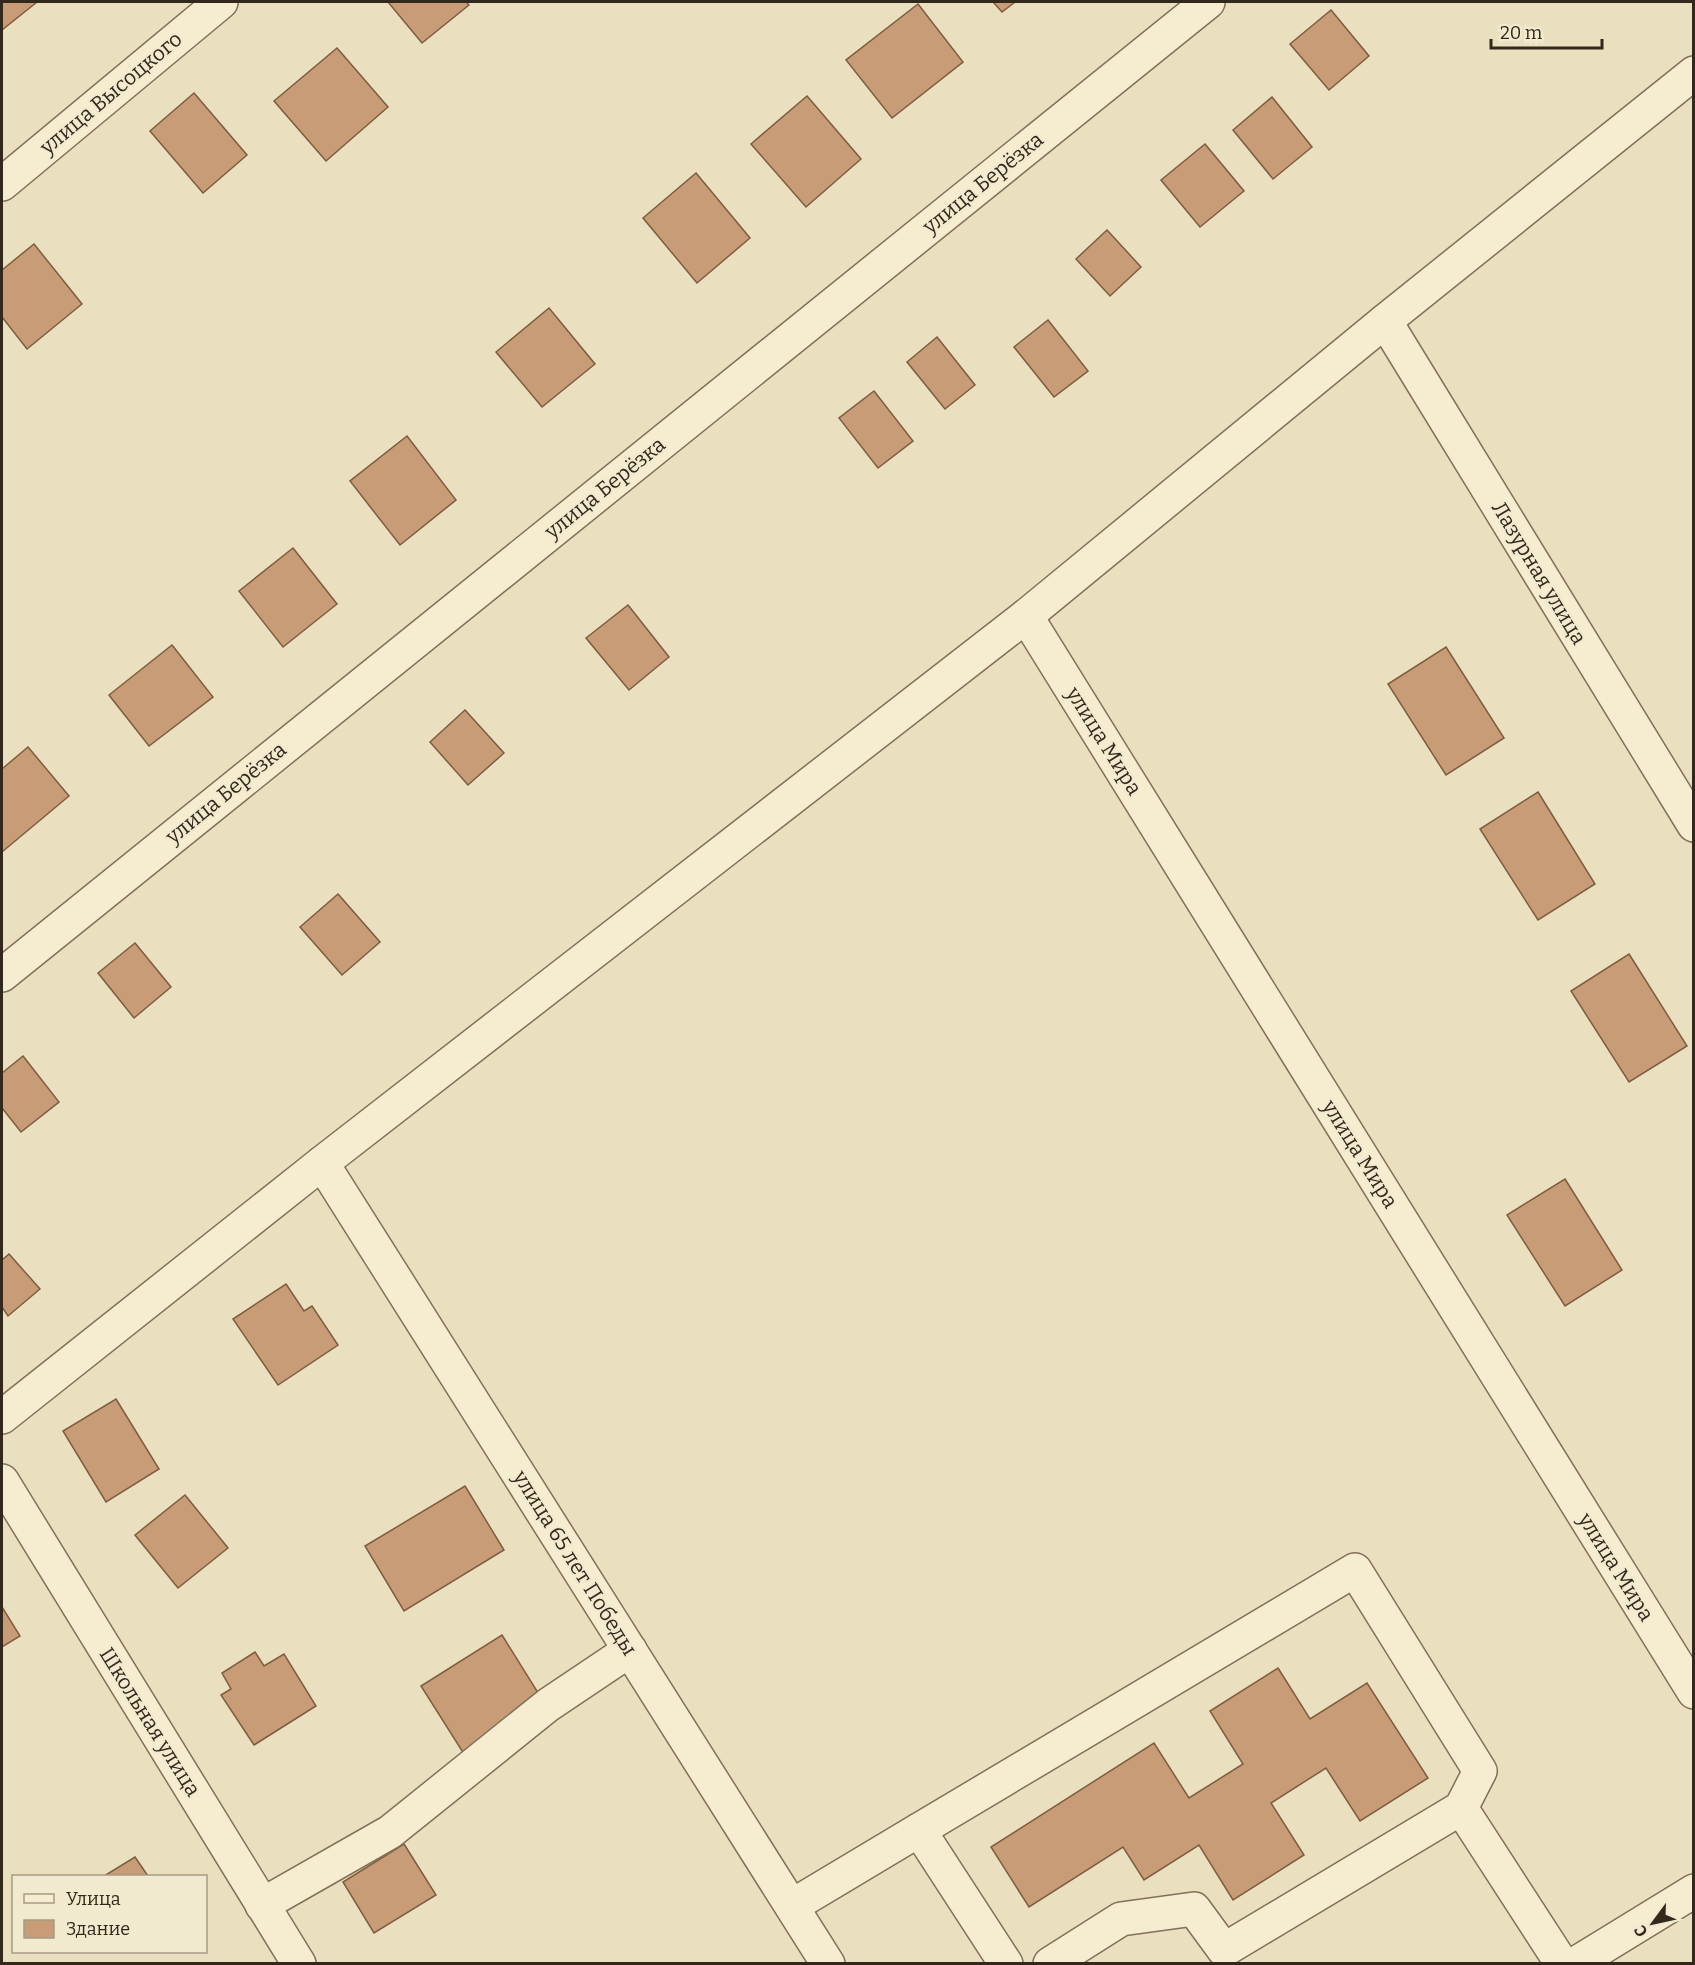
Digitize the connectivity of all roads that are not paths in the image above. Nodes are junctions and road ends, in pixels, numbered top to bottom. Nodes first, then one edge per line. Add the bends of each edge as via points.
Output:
1 (221, 2) edge
2 (1208, 2) edge
3 (1694, 73) edge
4 (2, 184) edge
5 (1385, 321) junction
6 (1026, 616) junction
7 (1694, 825) edge
8 (2, 975) edge
9 (322, 1163) junction
10 (2, 1417) edge
11 (2, 1481) edge
12 (630, 1650) junction
13 (1694, 1692) edge
14 (1461, 1808) junction
15 (919, 1830) junction
16 (1694, 1891) edge
17 (262, 1905) junction
18 (792, 1906) junction
19 (299, 1964) edge
20 (828, 1964) edge
21 (1006, 1964) edge
22 (1050, 1964) edge
23 (1562, 1964) edge
24 (1575, 1964) edge

1 - 4 street, улица Высоцкого
2 - 8 street, улица Берёзка
3 - 5 street
5 - 6 street
5 - 7 street, Лазурная улица
6 - 9 street
6 - 13 street, улица Мира
9 - 10 street
9 - 12 street, улица 65 лет Победы
11 - 17 street, Школьная улица
12 - 17 street via 548,1705 390,1832
12 - 18 street, улица 65 лет Победы
14 - 15 street via 1480,1771 1355,1570
14 - 22 street via 1224,1950 1194,1909 1121,1919
14 - 23 street
15 - 18 street
15 - 21 street
16 - 24 street
17 - 19 street, Школьная улица
18 - 20 street, улица 65 лет Победы

